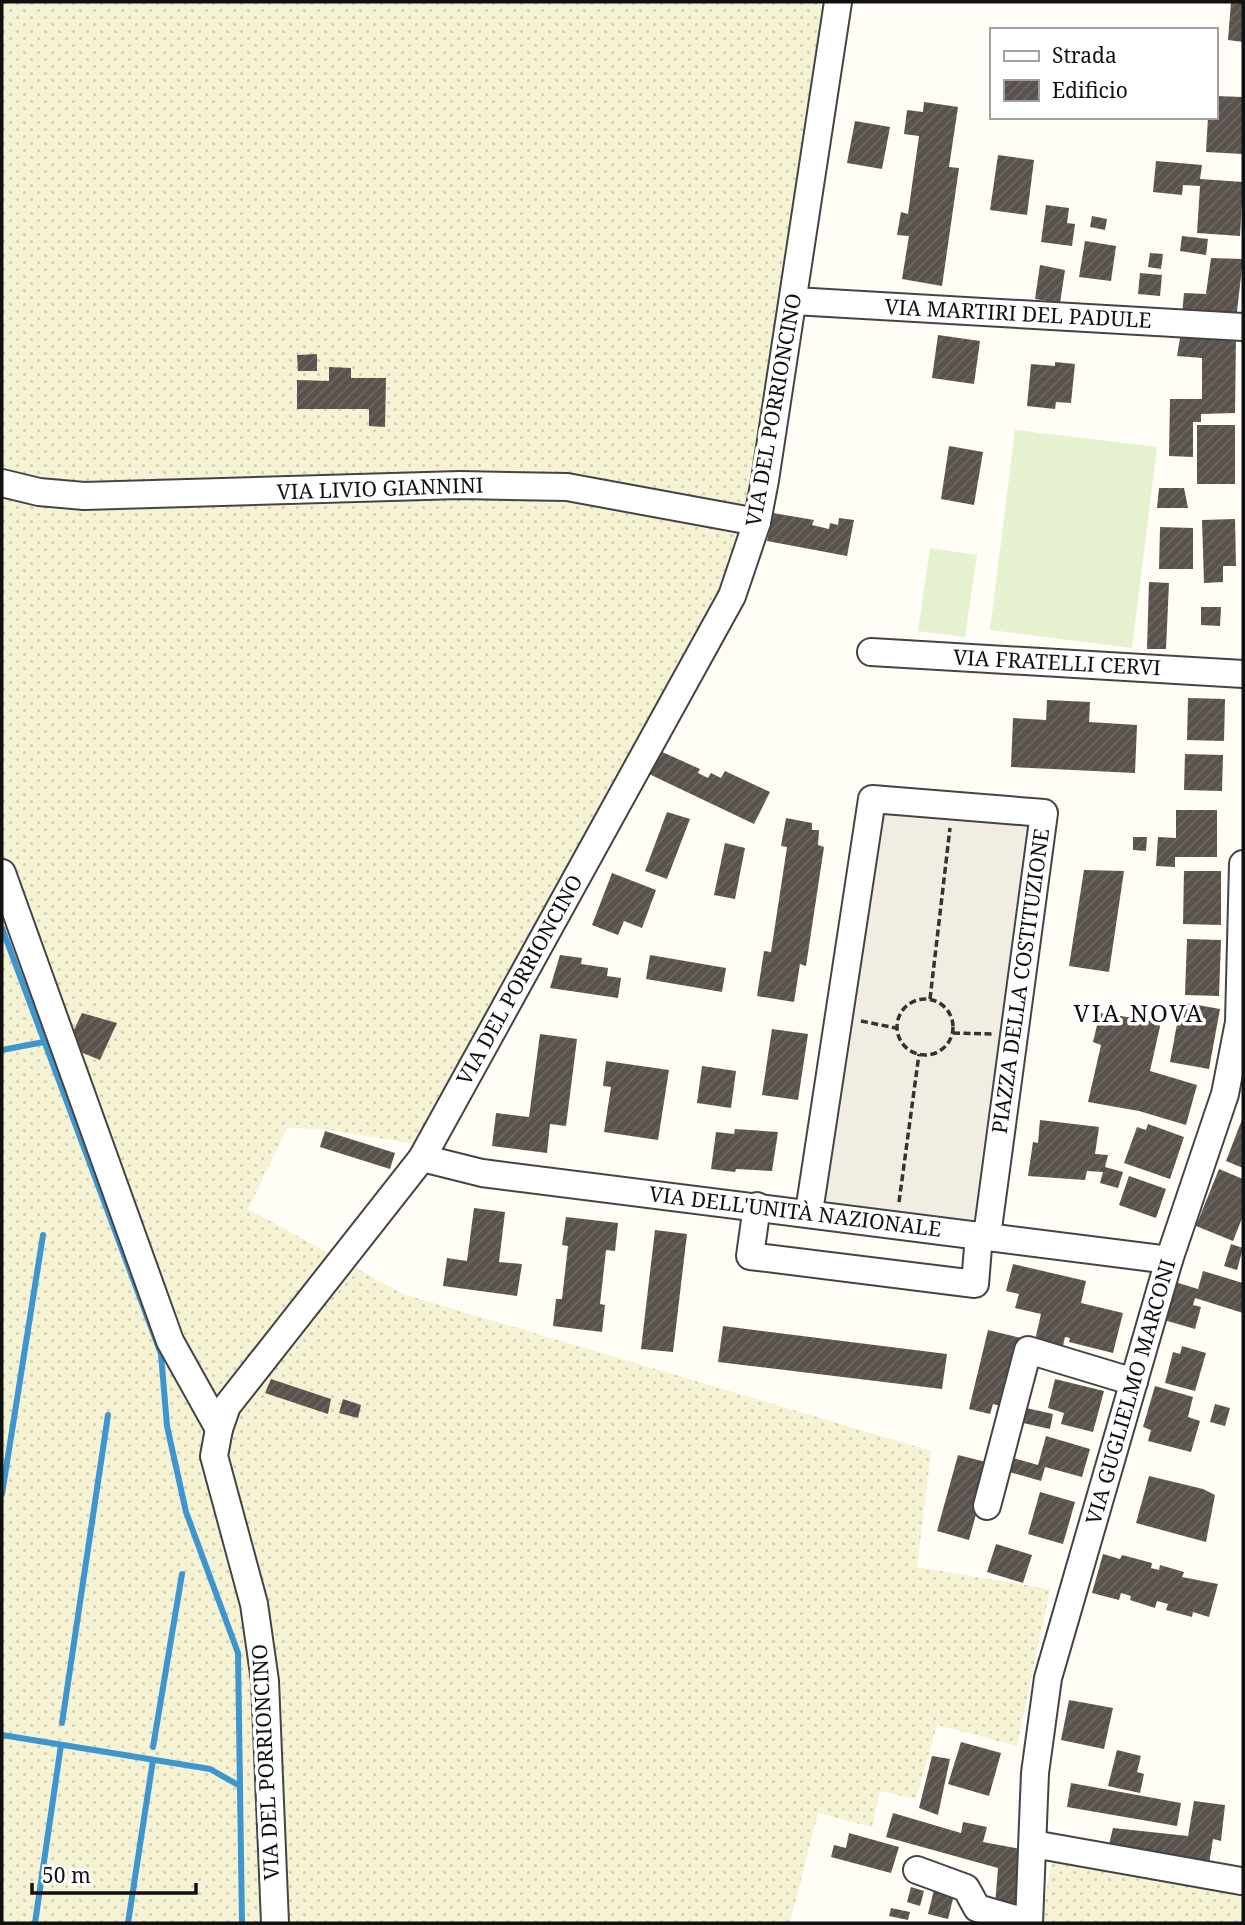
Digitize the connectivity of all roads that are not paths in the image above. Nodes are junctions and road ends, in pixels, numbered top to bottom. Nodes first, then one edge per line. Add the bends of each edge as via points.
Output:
1 (838, 2) edge
2 (793, 301) junction
3 (1243, 327) edge
4 (2, 483) edge
5 (757, 523) junction
6 (871, 652) dead end
7 (1243, 674) edge
8 (1243, 864) edge
9 (2, 873) edge
10 (1234, 1095) edge
11 (422, 1158) junction
12 (757, 1206) junction
13 (808, 1212) junction
14 (983, 1236) junction
15 (1169, 1260) junction
16 (1134, 1382) junction
17 (219, 1429) junction
18 (987, 1506) dead end
19 (1033, 1844) junction
20 (917, 1870) dead end
21 (1241, 1881) dead end
22 (275, 1923) edge
23 (1029, 1923) edge

1 - 2 street, VIA DEL PORRIONCINO
2 - 3 street, VIA MARTIRI DEL PADULE
2 - 5 street, VIA DEL PORRIONCINO
4 - 5 street, VIA LIVIO GIANNINI via 84,496 460,485 567,487
5 - 11 street, VIA DEL PORRIONCINO via 732,596 713,634
6 - 7 street, VIA FRATELLI CERVI
8 - 10 street, VIA GUGLIELMO MARCONI
9 - 17 street via 170,1341
10 - 15 street, VIA GUGLIELMO MARCONI
11 - 12 street, VIA DELL'UNITÀ NAZIONALE via 482,1173
11 - 17 street, VIA DEL PORRIONCINO via 228,1406
12 - 13 street, VIA DELL'UNITÀ NAZIONALE
12 - 14 street, PIAZZA DELLA COSTITUZIONE via 750,1256 764,1258 975,1284
13 - 14 street, VIA DELL'UNITÀ NAZIONALE
13 - 14 street, PIAZZA DELLA COSTITUZIONE via 872,799 1044,813
14 - 15 street, VIA DELL'UNITÀ NAZIONALE
15 - 16 street, VIA GUGLIELMO MARCONI
16 - 18 street via 1028,1350
16 - 19 street, VIA GUGLIELMO MARCONI via 1048,1678 1035,1773
17 - 22 street, VIA DEL PORRIONCINO via 214,1456 254,1604 265,1681
19 - 21 street
19 - 23 street, VIA GUGLIELMO MARCONI
20 - 23 street via 966,1888 977,1908

